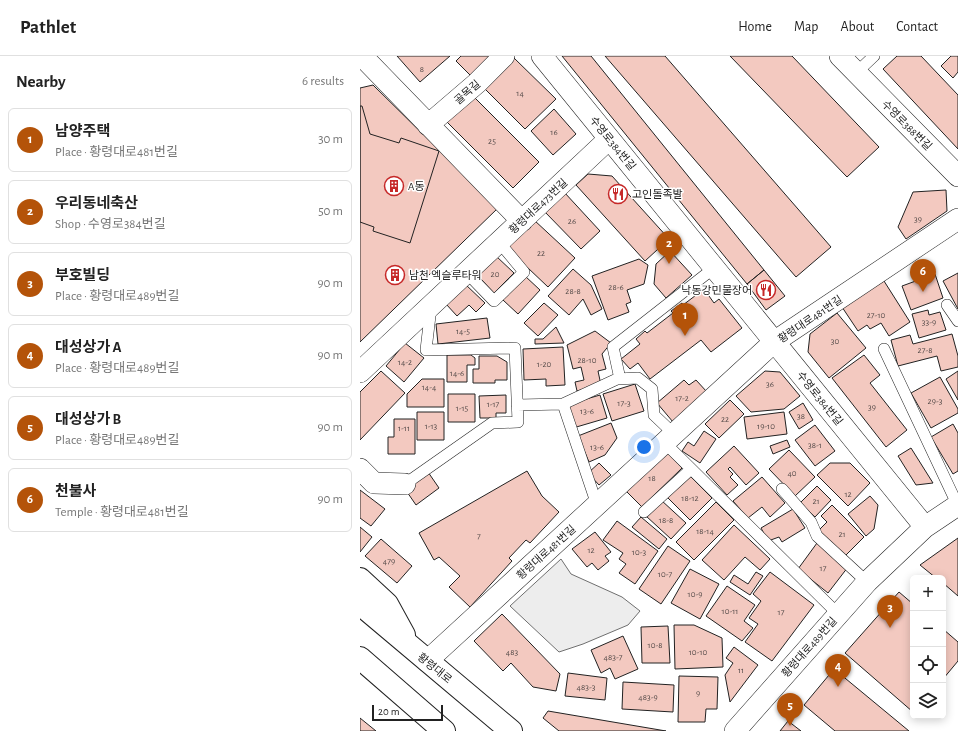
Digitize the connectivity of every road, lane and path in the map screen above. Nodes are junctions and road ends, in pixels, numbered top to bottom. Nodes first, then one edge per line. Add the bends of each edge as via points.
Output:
1 (362, 56) edge
2 (504, 56) edge
3 (542, 56) edge
4 (840, 56) edge
5 (874, 56) edge
6 (856, 73) junction
7 (428, 125) junction
8 (609, 139) junction
9 (958, 176) edge
10 (958, 219) edge
11 (522, 221) junction
12 (499, 242) junction
13 (714, 268) junction
14 (466, 272) junction
15 (947, 305) dead end
16 (431, 306) junction
17 (958, 321) edge
18 (774, 342) junction
19 (884, 349) dead end
20 (360, 372) edge
21 (620, 379) junction
22 (564, 404) junction
23 (517, 405) junction
24 (669, 439) junction
25 (360, 469) edge
26 (691, 469) junction
27 (405, 484) joint
28 (782, 489) dead end
29 (595, 500) junction
30 (958, 506) edge
31 (644, 512) dead end
32 (925, 527) junction
33 (360, 579) edge
34 (867, 582) junction
35 (360, 604) edge
36 (838, 614) junction
37 (419, 655) junction
38 (360, 658) edge
39 (360, 670) edge
40 (384, 681) junction
41 (444, 731) edge
42 (511, 731) edge
43 (734, 731) edge

1 - 7 street
2 - 7 street, 골목길 via 478,84
3 - 8 street, 수영로384번길
4 - 6 street, 수영로388번길
5 - 6 lane
6 - 9 street, 수영로388번길
7 - 11 street
8 - 11 street, 황령대로473번길
8 - 13 street, 수영로384번길
10 - 18 street, 황령대로481번길
11 - 12 street, 황령대로473번길
12 - 14 street, 황령대로473번길
12 - 14 lane via 524,272 494,301
13 - 18 street, 수영로384번길
13 - 21 lane via 613,347
14 - 16 street, 황령대로473번길
15 - 17 lane
16 - 20 street, 황령대로473번길
16 - 23 lane via 426,350 516,348
18 - 24 street, 황령대로481번길
18 - 32 street, 수영로384번길
19 - 30 lane, 황령대로489번길
21 - 22 lane
21 - 24 lane via 638,378 652,389 654,415
22 - 23 lane
22 - 29 lane
23 - 27 lane via 518,422 492,423
24 - 26 lane
24 - 29 street, 황령대로481번길
25 - 27 street via 374,484
26 - 31 lane
26 - 36 lane
28 - 34 lane via 811,522 817,536
29 - 37 street, 황령대로481번길
30 - 32 street, 황령대로489번길
32 - 34 street, 황령대로489번길
33 - 37 main road via 387,604
34 - 36 street, 황령대로489번길
35 - 37 main road, 황령대로
36 - 43 street, 황령대로489번길
37 - 42 main road, 황령대로
38 - 40 main road
39 - 40 main road
40 - 41 main road

